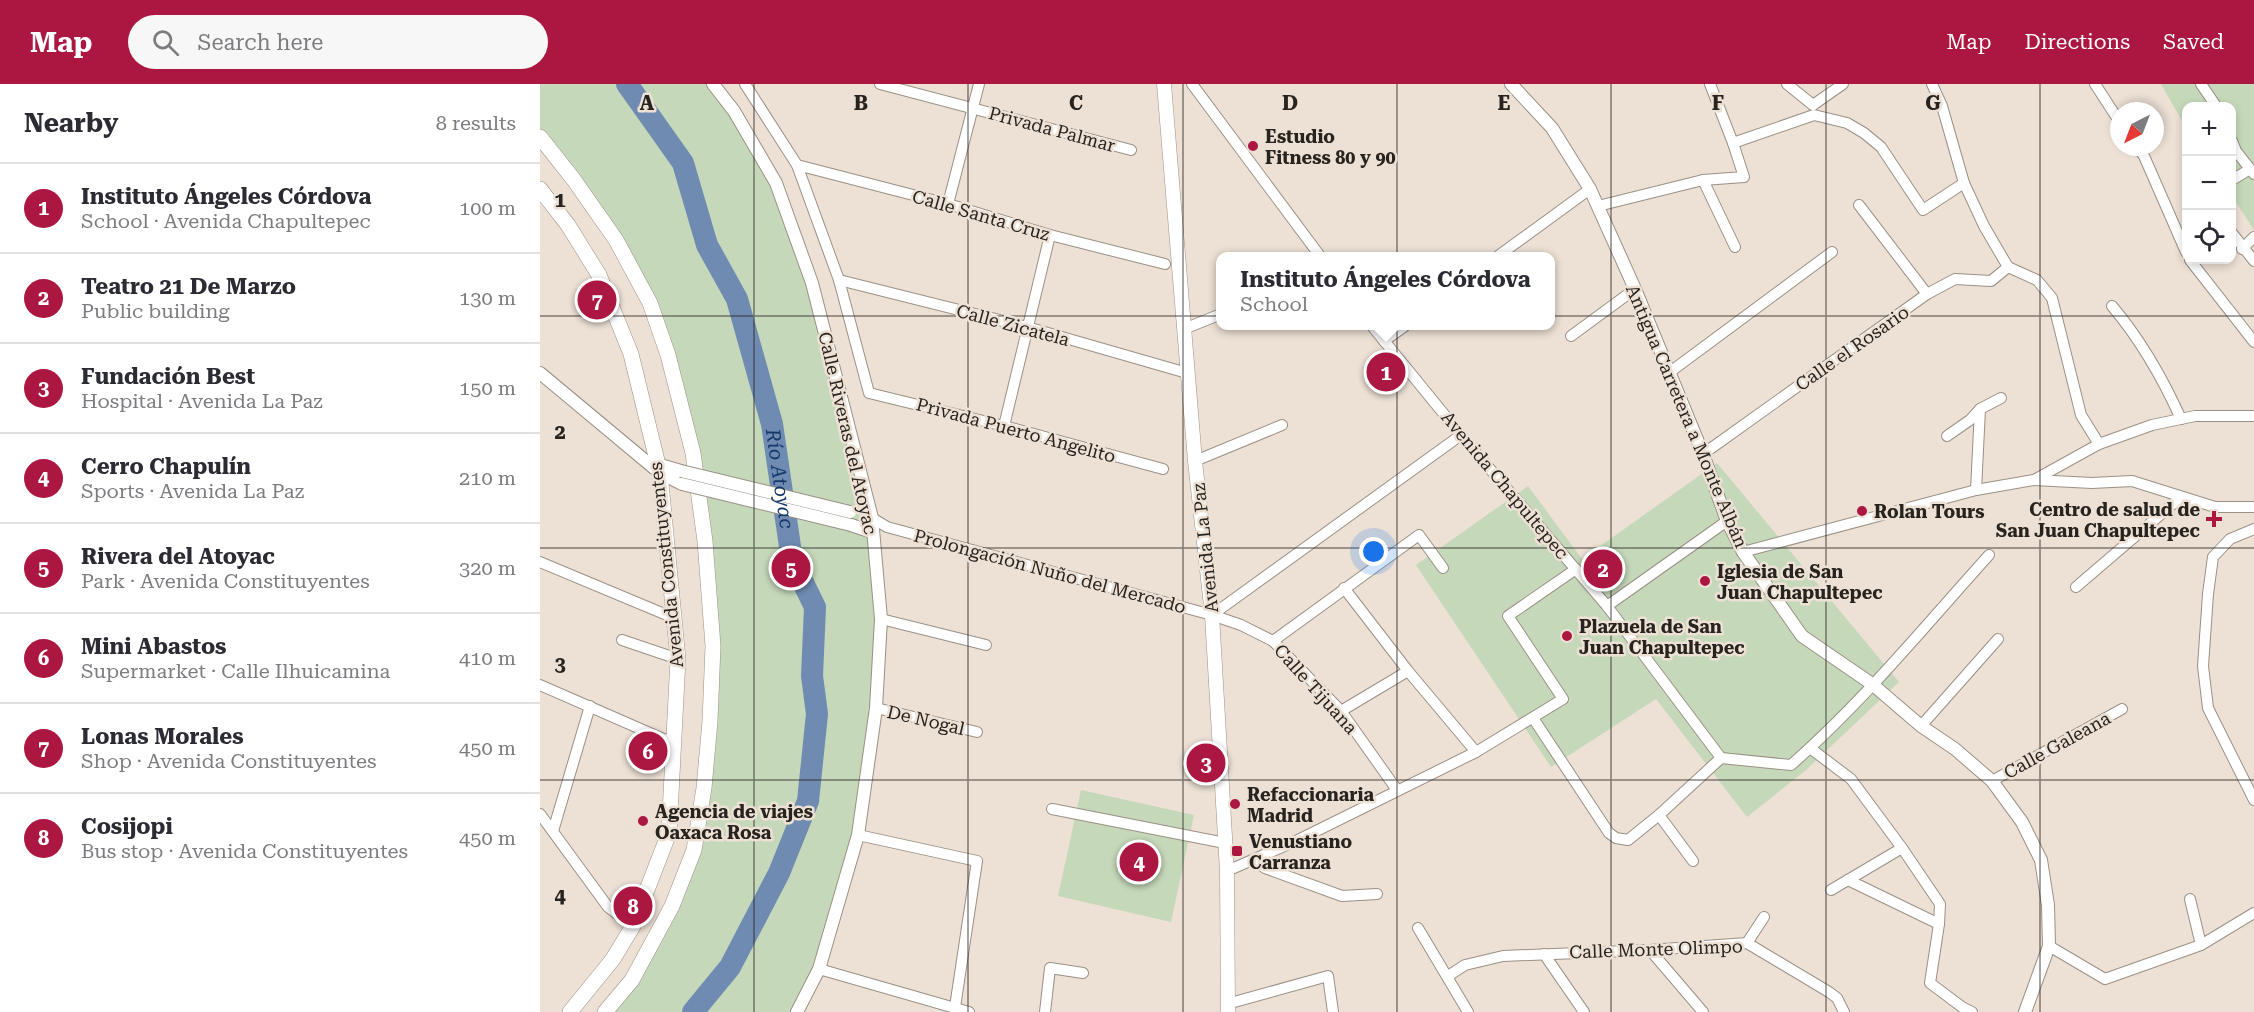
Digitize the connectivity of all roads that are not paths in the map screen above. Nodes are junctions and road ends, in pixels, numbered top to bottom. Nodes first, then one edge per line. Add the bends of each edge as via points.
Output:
1 (713, 84) edge
2 (745, 84) edge
3 (880, 84) edge
4 (979, 84) edge
5 (1164, 84) edge
6 (1192, 84) edge
7 (1511, 84) edge
8 (1710, 84) edge
9 (1787, 84) edge
10 (1843, 84) edge
11 (1932, 84) edge
12 (2095, 84) edge
13 (2201, 84) edge
14 (2213, 102) edge
15 (973, 107) junction
16 (2110, 107) edge
17 (1814, 110) junction
18 (540, 137) edge
19 (1733, 143) junction
20 (1131, 150) dead end
21 (2236, 151) edge
22 (2144, 156) edge
23 (796, 165) junction
24 (2252, 171) edge
25 (2236, 178) edge
26 (1703, 180) junction
27 (1964, 183) junction
28 (540, 189) edge
29 (1590, 189) junction
30 (948, 204) junction
31 (1859, 205) dead end
32 (1598, 206) junction
33 (1050, 235) junction
34 (2254, 237) edge
35 (2236, 239) edge
36 (2182, 241) edge
37 (1735, 248) dead end
38 (2242, 249) junction
39 (1317, 252) edge
40 (1503, 252) edge
41 (1832, 252) dead end
42 (2254, 261) edge
43 (1165, 264) dead end
44 (2193, 264) edge
45 (2008, 267) junction
46 (839, 280) junction
47 (1635, 289) junction
48 (1927, 294) junction
49 (2112, 306) dead end
50 (1216, 316) edge
51 (2254, 325) edge
52 (1027, 327) junction
53 (1184, 329) junction
54 (1375, 330) edge
55 (1399, 330) edge
56 (2245, 332) junction
57 (1571, 336) dead end
58 (1384, 341) junction
59 (2254, 342) edge
60 (1670, 372) junction
61 (540, 373) edge
62 (1187, 374) junction
63 (2001, 398) dead end
64 (1980, 409) junction
65 (2254, 416) edge
66 (2181, 419) junction
67 (1282, 424) dead end
68 (1004, 426) junction
69 (1461, 435) junction
70 (1947, 436) dead end
71 (2098, 444) junction
72 (1703, 454) junction
73 (1195, 460) junction
74 (654, 466) junction
75 (1163, 469) dead end
76 (2034, 480) junction
77 (1976, 490) junction
78 (2181, 497) junction
79 (2254, 507) edge
80 (872, 518) junction
81 (1727, 521) junction
82 (887, 527) junction
83 (2254, 530) edge
84 (872, 532) junction
85 (1743, 552) junction
86 (1989, 555) dead end
87 (540, 562) edge
88 (1443, 568) dead end
89 (1576, 569) junction
90 (2076, 587) dead end
91 (1344, 588) junction
92 (1607, 606) junction
93 (1212, 615) junction
94 (674, 618) junction
95 (881, 619) junction
96 (622, 639) dead end
97 (1998, 639) dead end
98 (1274, 641) junction
99 (986, 645) dead end
100 (678, 658) junction
101 (1408, 671) junction
102 (1872, 684) junction
103 (540, 685) edge
104 (590, 706) junction
105 (876, 708) junction
106 (2122, 709) dead end
107 (1341, 711) junction
108 (1533, 718) junction
109 (1921, 726) junction
110 (977, 732) dead end
111 (675, 744) junction
112 (1810, 748) junction
113 (1476, 752) junction
114 (1721, 758) junction
115 (1992, 781) junction
116 (1397, 790) junction
117 (2254, 800) edge
118 (1052, 809) dead end
119 (540, 814) edge
120 (1659, 815) junction
121 (553, 831) junction
122 (858, 834) junction
123 (1225, 843) junction
124 (1902, 848) junction
125 (1255, 860) junction
126 (1693, 861) dead end
127 (1227, 872) junction
128 (1848, 880) junction
129 (1831, 890) dead end
130 (1377, 894) dead end
131 (2190, 899) dead end
132 (2254, 914) edge
133 (1764, 917) dead end
134 (1939, 924) junction
135 (633, 926) junction
136 (1418, 928) dead end
137 (1747, 943) junction
138 (2200, 945) junction
139 (2049, 946) junction
140 (1650, 950) junction
141 (1544, 954) junction
142 (819, 969) junction
143 (1083, 973) dead end
144 (1448, 976) junction
145 (955, 1007) junction
146 (1227, 1008) edge
147 (570, 1012) edge
148 (605, 1012) edge
149 (796, 1012) edge
150 (969, 1012) edge
151 (1045, 1012) edge
152 (1333, 1012) edge
153 (1468, 1012) edge
154 (1584, 1012) edge
155 (1703, 1012) edge
156 (1844, 1012) edge
157 (1972, 1012) edge
158 (2025, 1012) edge

1 - 80 street, Calle Riveras del Atoyac via 734,111 776,183 812,284
2 - 23 street
3 - 15 street, Privada Palmar
4 - 15 street
5 - 53 main road, Avenida La Paz
6 - 39 street
7 - 29 street, Antigua Carretera a Monte Albán via 1552,128
8 - 19 street
9 - 17 street
10 - 17 street
11 - 27 street
12 - 16 street
13 - 14 street
15 - 20 street, Privada Palmar
15 - 30 street
17 - 19 street
17 - 27 street via 1846,123 1881,147 1923,210
18 - 148 main road, Avenida Constituyentes via 616,240 650,303 668,355 693,453 713,646 704,788 694,850 672,906 632,980
19 - 26 street via 1744,177
21 - 24 street
22 - 36 street
23 - 30 street, Calle Santa Cruz
23 - 46 street
24 - 25 street
26 - 32 street
26 - 37 street
27 - 45 street
28 - 74 main road, Avenida Constituyentes via 599,275 631,354
29 - 32 street, Antigua Carretera a Monte Albán
29 - 40 street
30 - 33 street, Calle Santa Cruz
31 - 48 street
32 - 47 street, Antigua Carretera a Monte Albán
33 - 43 street, Calle Santa Cruz
33 - 52 street
34 - 38 street
35 - 38 street
38 - 42 street
41 - 60 street
44 - 56 street
45 - 48 street, Calle el Rosario via 1991,281 1955,279
45 - 71 street via 2037,280 2052,298 2081,415
46 - 52 street, Calle Zicatela
46 - 68 street, Privada Puerto Angelito via 869,393
47 - 57 street
47 - 60 street, Antigua Carretera a Monte Albán
48 - 72 street, Calle el Rosario
49 - 66 street via 2131,329
50 - 53 street
51 - 56 street
52 - 62 street, Calle Zicatela
52 - 68 street
53 - 62 main road, Avenida La Paz
54 - 58 street, Avenida Chapultepec
55 - 58 street
56 - 59 street
58 - 69 street, Avenida Chapultepec
60 - 72 street, Antigua Carretera a Monte Albán
61 - 74 street
62 - 73 main road, Avenida La Paz
63 - 64 street
64 - 70 street
64 - 77 street
65 - 66 street
66 - 71 street
67 - 73 street
68 - 75 street, Privada Puerto Angelito
69 - 89 street, Avenida Chapultepec
69 - 93 street
71 - 76 street
72 - 81 street, Antigua Carretera a Monte Albán
73 - 93 main road, Avenida La Paz
74 - 80 street, bridge
74 - 84 street, bridge via 682,484
74 - 94 main road, Avenida Constituyentes
76 - 77 street
76 - 78 street via 2132,481
77 - 85 street
78 - 79 street via 2215,507
78 - 90 street
80 - 82 street, Prolongación Nuño del Mercado
80 - 84 street, Calle Riveras del Atoyac
81 - 85 street, Antigua Carretera a Monte Albán
81 - 92 street
82 - 84 street
82 - 93 street, Prolongación Nuño del Mercado
83 - 117 street via 2230,539 2213,557 2203,666 2208,708
84 - 95 street, Calle Riveras del Atoyac
85 - 102 street, Antigua Carretera a Monte Albán via 1802,636
86 - 102 street
87 - 94 street
88 - 91 street via 1419,535
89 - 92 street, Avenida Chapultepec
89 - 108 street via 1508,616 1563,699
91 - 98 street
91 - 101 street
92 - 114 street, Avenida Chapultepec
93 - 98 street, Calle Tijuana
93 - 123 main road, Avenida La Paz
94 - 100 main road, Avenida Constituyentes
95 - 99 street
95 - 105 street, Calle Riveras del Atoyac
96 - 100 street
97 - 109 street
98 - 107 street, Calle Tijuana
100 - 111 main road, Avenida Constituyentes
101 - 107 street
101 - 113 street
102 - 109 street, Antigua Carretera a Monte Albán
102 - 112 street
103 - 104 street
104 - 111 street
104 - 121 street
105 - 110 street, De Nogal
105 - 122 street, Calle Riveras del Atoyac
106 - 115 street, Calle Galeana
107 - 116 street, Calle Tijuana
108 - 113 street
108 - 120 street via 1609,833 1628,840
109 - 115 street, Antigua Carretera a Monte Albán
111 - 135 main road, Avenida Constituyentes via 669,833
112 - 114 street via 1791,765
112 - 124 street via 1851,780
113 - 116 street
114 - 120 street
115 - 139 street, Antigua Carretera a Monte Albán via 2022,822 2041,860
116 - 125 street
118 - 123 street
119 - 121 street
120 - 126 street
121 - 135 street via 608,907
122 - 142 street, Calle Riveras del Atoyac
122 - 145 street via 977,861
123 - 127 main road, Avenida La Paz
124 - 128 street
124 - 134 street via 1940,904
125 - 127 street
125 - 130 street via 1265,868 1342,896
127 - 146 main road, Avenida La Paz
128 - 129 street
128 - 134 street
131 - 138 street
132 - 138 street
133 - 137 street
134 - 157 street via 1930,983
135 - 147 main road, Avenida Constituyentes via 613,959
136 - 144 street
137 - 140 street, Calle Monte Olimpo
137 - 156 street, Calle Monte Olimpo via 1829,992
138 - 139 street via 2105,979
139 - 158 street, Antigua Carretera a Monte Albán
140 - 141 street, Calle Monte Olimpo
140 - 155 street
141 - 144 street, Calle Monte Olimpo via 1503,956 1465,965
141 - 154 street
142 - 145 street
142 - 149 street, Calle Riveras del Atoyac
143 - 151 street via 1050,968
144 - 153 street
145 - 150 street
146 - 152 street via 1328,976

